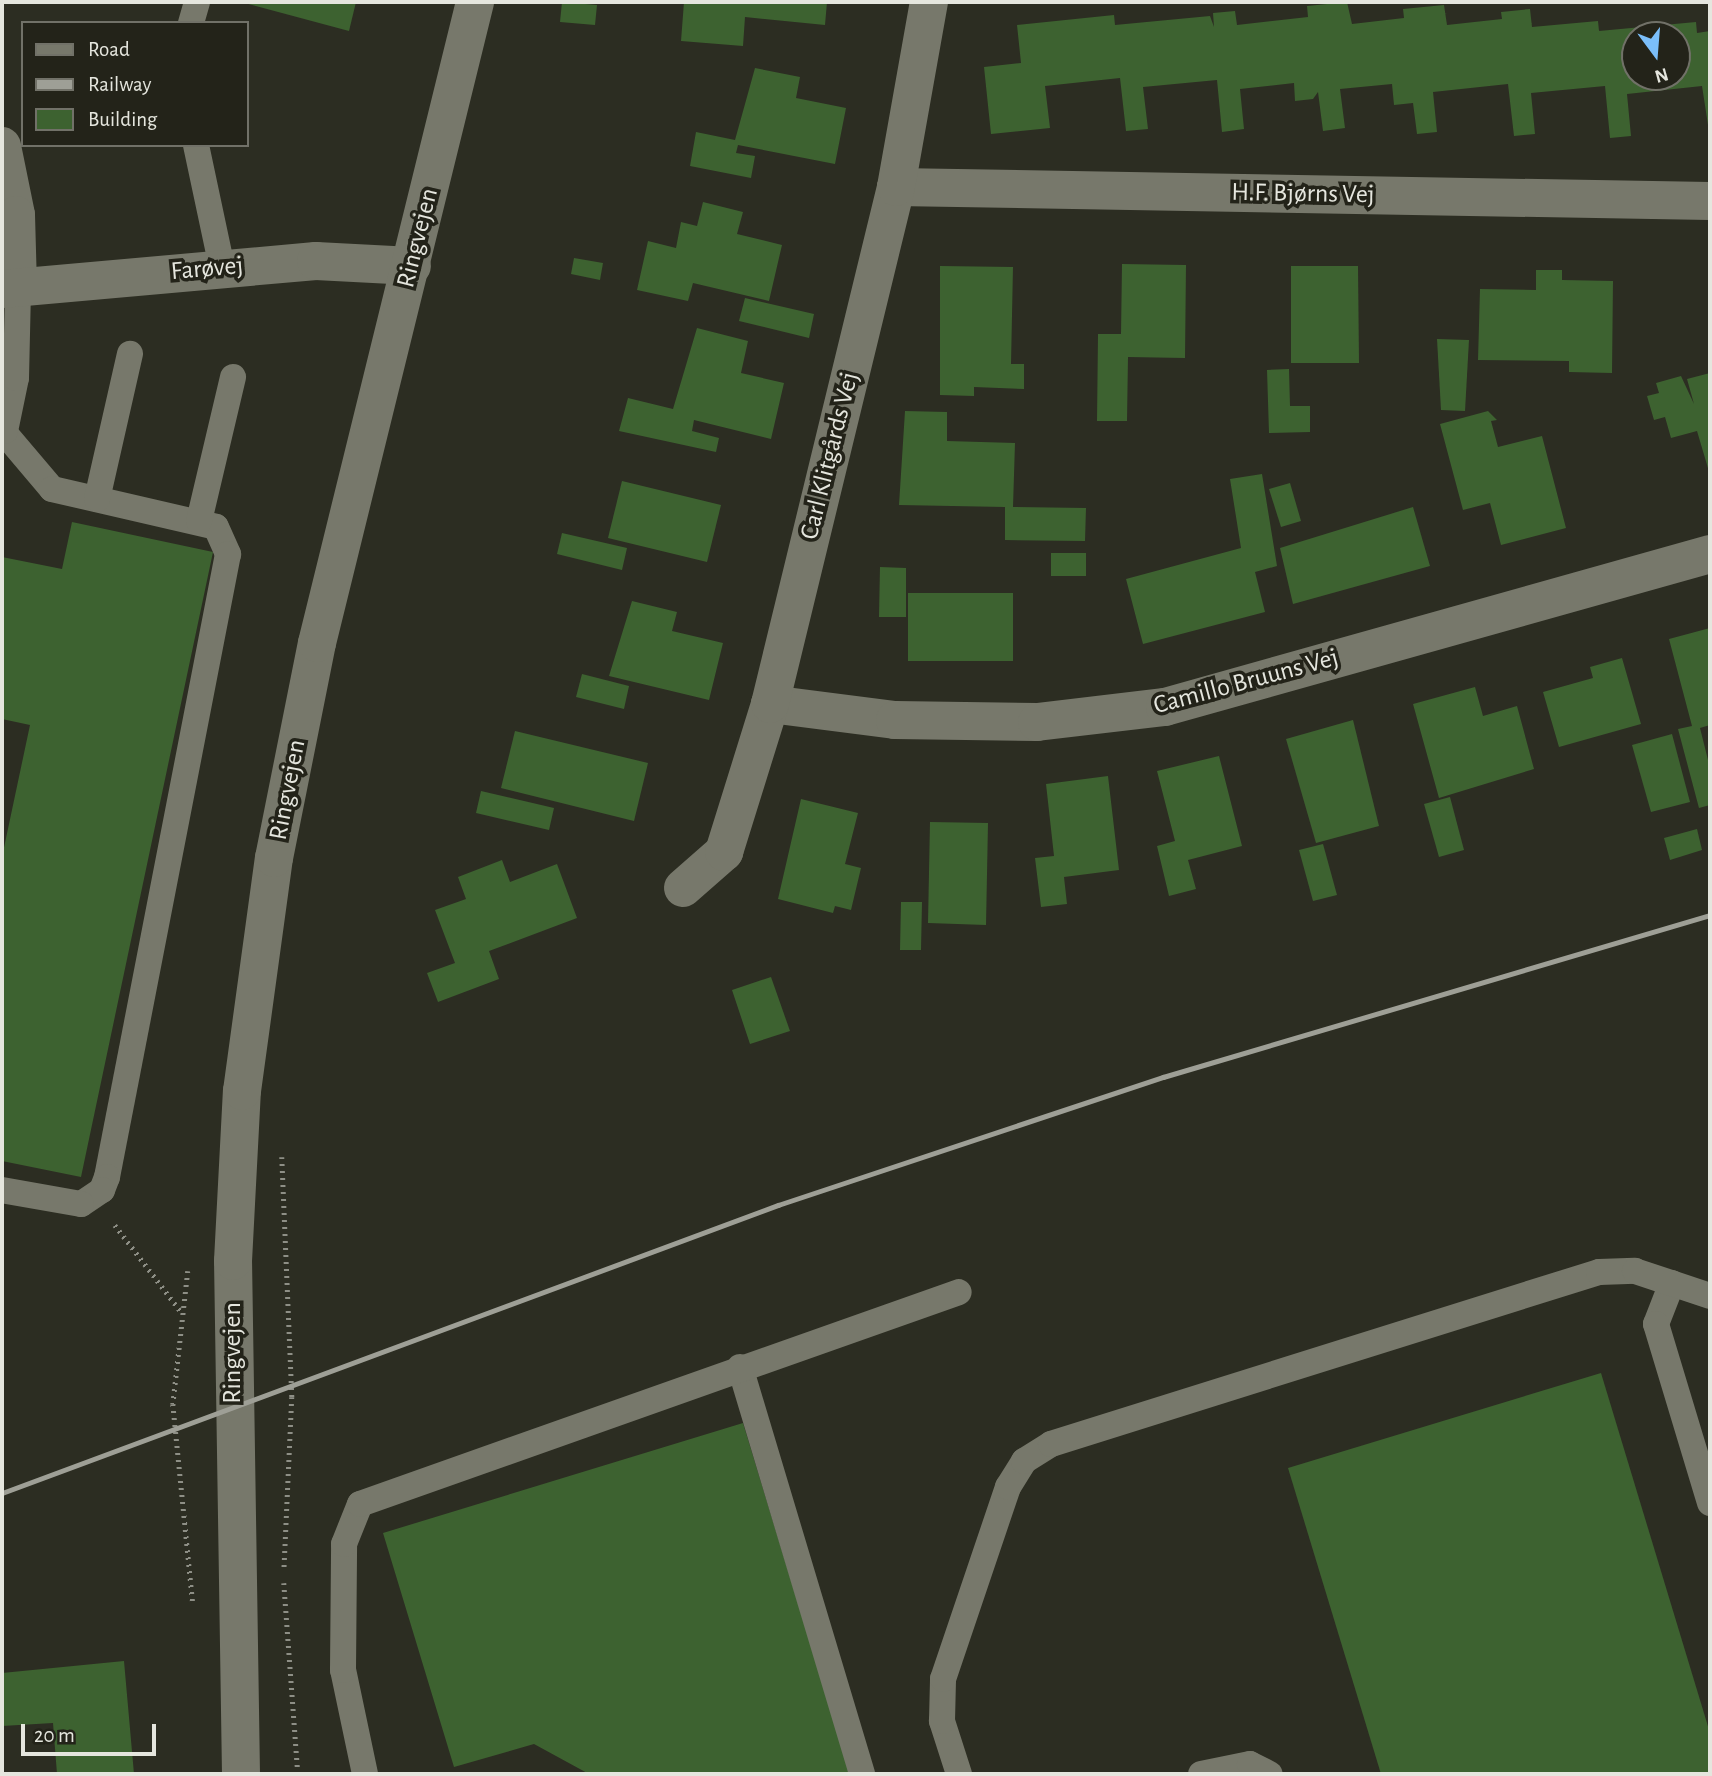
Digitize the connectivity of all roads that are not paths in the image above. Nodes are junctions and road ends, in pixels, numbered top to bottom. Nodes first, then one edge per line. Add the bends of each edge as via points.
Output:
1 (197, 2) edge
2 (475, 2) edge
3 (929, 2) edge
4 (192, 21) edge
5 (2, 146) edge
6 (196, 147) edge
7 (896, 187) junction
8 (1710, 201) edge
9 (412, 266) junction
10 (222, 267) junction
11 (10, 288) edge
12 (130, 354) dead end
13 (233, 377) dead end
14 (3, 431) edge
15 (97, 499) junction
16 (199, 521) junction
17 (1710, 554) edge
18 (770, 704) junction
19 (683, 888) dead end
20 (2, 1190) edge
21 (1672, 1283) junction
22 (959, 1292) dead end
23 (1710, 1296) edge
24 (740, 1367) junction
25 (1710, 1503) edge
26 (238, 1596) junction
27 (241, 1774) edge
28 (267, 1774) edge
29 (365, 1774) edge
30 (862, 1774) edge
31 (959, 1774) edge
32 (1200, 1774) edge
33 (1270, 1774) edge

1 - 4 lane
2 - 9 street, Ringvejen
3 - 7 street, Carl Klitgårds Vej
5 - 11 street via 16,215
6 - 10 lane
7 - 8 street, H.F. Bjørns Vej
7 - 18 street, Carl Klitgårds Vej
9 - 10 street, Farøvej via 346,260
9 - 26 street, Ringvejen via 314,657 274,858 242,1091 233,1261
10 - 11 street, Farøvej
11 - 14 lane via 16,378
12 - 15 lane
13 - 16 lane
14 - 15 lane via 52,489
15 - 16 lane
16 - 20 lane via 222,532 228,554 107,1178 93,1199 68,1203
17 - 18 street, Camillo Bruuns Vej via 1165,707 998,721 895,720
18 - 19 street, Carl Klitgårds Vej via 724,852
21 - 23 lane
21 - 25 lane via 1656,1324
21 - 31 lane via 1635,1270 1599,1272 1051,1444 1024,1461 1008,1487 943,1679 942,1721
22 - 24 lane
24 - 29 lane via 360,1504 344,1544 343,1670
24 - 30 lane
26 - 27 street, Ringvejen
26 - 28 street, Ringvejen
32 - 33 lane via 1250,1763

